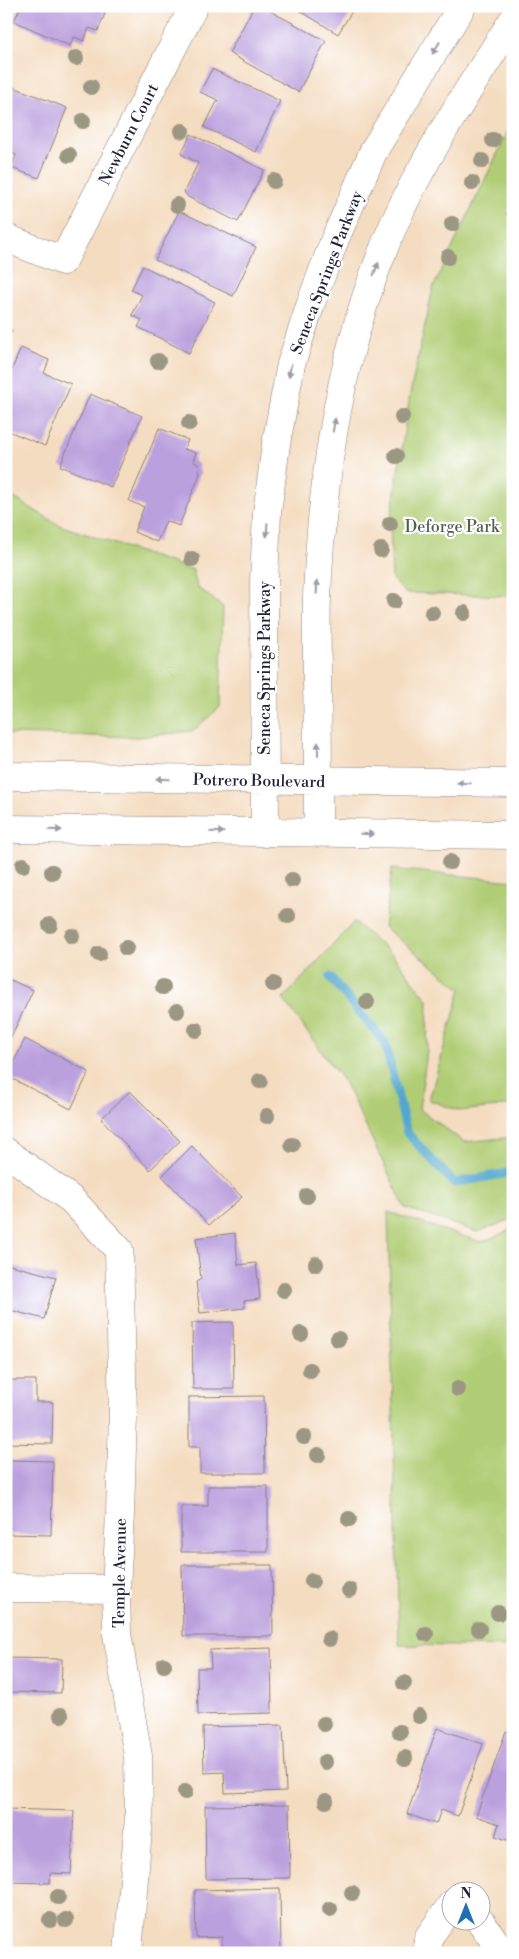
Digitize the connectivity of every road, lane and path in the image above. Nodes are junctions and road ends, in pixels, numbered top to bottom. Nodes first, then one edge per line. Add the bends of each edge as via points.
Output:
1 (194, 6) edge
2 (462, 6) edge
3 (513, 20) edge
4 (513, 205) edge
5 (513, 220) edge
6 (6, 238) edge
7 (6, 776) edge
8 (264, 780) junction
9 (318, 781) junction
10 (513, 783) edge
11 (6, 829) edge
12 (265, 833) junction
13 (318, 833) junction
14 (513, 835) edge
15 (6, 1152) edge
16 (6, 1588) edge
17 (116, 1589) junction
18 (442, 1918) edge
19 (488, 1932) edge
20 (128, 1953) edge
21 (428, 1953) edge
22 (502, 1953) edge

1 - 6 street, Newburn Court via 63,261
2 -> 8 street, Seneca Springs Parkway via 374,150 335,239 291,364 267,513
9 -> 3 street via 317,599 320,548 326,474 348,358 394,224 423,169
4 - 5 path via 507,216
8 -> 7 street, Potrero Boulevard
8 - 9 street, Potrero Boulevard
8 - 12 street, Seneca Springs Parkway
10 -> 9 street, Potrero Boulevard
9 - 13 street
11 -> 12 street
12 - 13 street
13 -> 14 street
15 - 17 street, Temple Avenue via 72,1200 119,1250 123,1415
16 - 17 street
17 - 20 street, Temple Avenue via 117,1634 138,1756 140,1816
18 - 21 street via 428,1938
19 - 22 street

